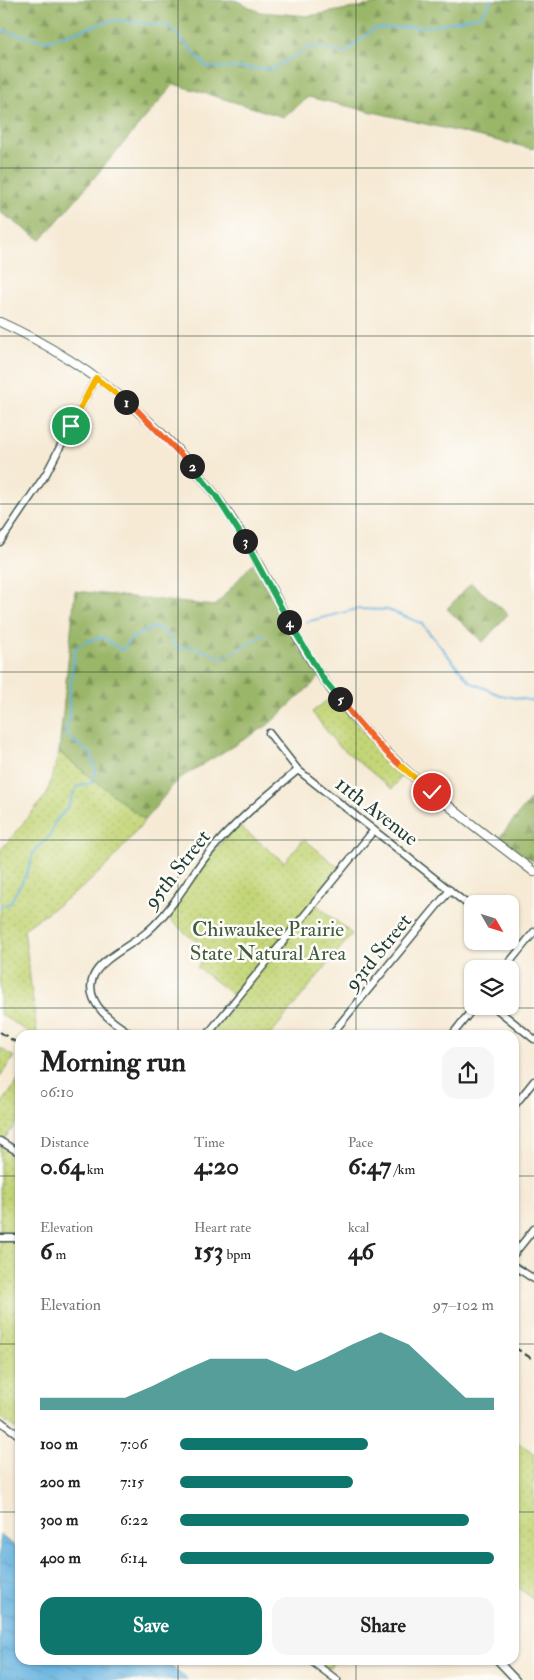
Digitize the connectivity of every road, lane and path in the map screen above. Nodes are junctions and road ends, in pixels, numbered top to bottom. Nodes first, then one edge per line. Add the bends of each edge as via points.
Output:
1 (0, 322) edge
2 (96, 378) junction
3 (1, 537) edge
4 (269, 733) dead end
5 (298, 770) junction
6 (374, 830) junction
7 (534, 872) edge
8 (450, 890) junction
9 (464, 901) edge
10 (534, 932) edge
11 (521, 947) joint
12 (511, 960) edge
13 (468, 1015) edge
14 (505, 1015) edge
15 (125, 1030) edge
16 (211, 1030) edge
17 (335, 1030) edge
18 (456, 1030) edge
19 (534, 1039) edge
20 (534, 1081) edge
21 (519, 1100) edge
22 (0, 1141) edge
23 (15, 1150) edge
24 (534, 1229) edge
25 (0, 1238) edge
26 (15, 1238) edge
27 (519, 1248) edge
28 (519, 1269) edge
29 (534, 1279) edge
30 (0, 1421) edge
31 (15, 1432) edge
32 (317, 1665) edge
33 (502, 1665) edge
34 (337, 1680) edge
35 (516, 1680) edge

1 - 2 main road
2 - 3 street via 46,474
2 - 7 main road via 136,409 182,455 216,496 240,531 324,680 361,726 386,753 432,792
4 - 5 street, 11th Avenue
5 - 6 street, 11th Avenue
5 - 15 street, 95th Street via 229,831 204,859 166,912 148,931 101,966 93,978 92,993 100,1010
6 - 8 street, 11th Avenue
6 - 16 street
8 - 9 street, 11th Avenue
8 - 17 street, 93rd Street
10 - 11 street
11 - 12 street
13 - 18 street
14 - 19 street
20 - 21 street
22 - 23 street
24 - 27 street
25 - 26 street
28 - 29 street
30 - 31 street
32 - 34 street
33 - 35 street

